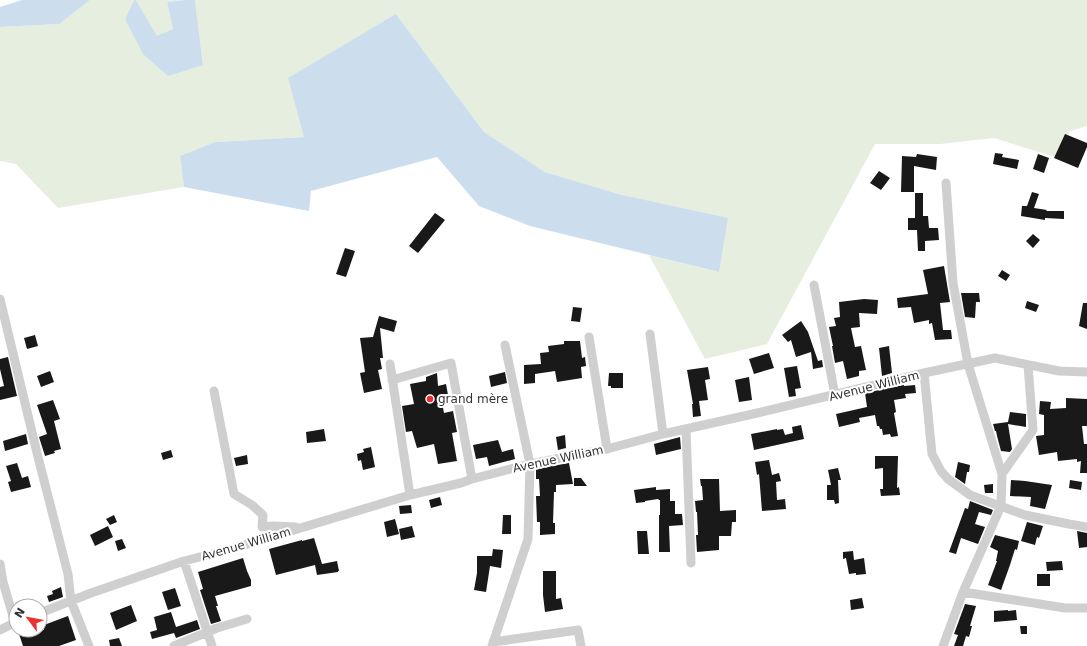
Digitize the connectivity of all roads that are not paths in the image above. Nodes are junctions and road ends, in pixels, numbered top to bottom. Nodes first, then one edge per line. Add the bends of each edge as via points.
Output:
1 (946, 183) dead end
2 (814, 286) dead end
3 (0, 299) edge
4 (650, 334) dead end
5 (589, 337) dead end
6 (505, 344) dead end
7 (390, 364) dead end
8 (968, 364) junction
9 (1028, 365) junction
10 (1087, 372) edge
11 (924, 373) junction
12 (392, 380) junction
13 (214, 391) dead end
14 (835, 395) junction
15 (686, 429) junction
16 (663, 434) junction
17 (607, 449) junction
18 (530, 464) junction
19 (1002, 474) junction
20 (472, 478) junction
21 (410, 495) junction
22 (1001, 506) junction
23 (304, 527) junction
24 (1087, 527) edge
25 (184, 561) junction
26 (691, 563) dead end
27 (0, 564) edge
28 (963, 592) junction
29 (8, 598) edge
30 (71, 601) junction
31 (1087, 608) edge
32 (48, 610) edge
33 (247, 619) dead end
34 (207, 632) junction
35 (493, 644) edge
36 (89, 646) edge
37 (174, 646) edge
38 (212, 646) edge
39 (581, 646) edge
40 (944, 646) edge

1 - 8 street via 953,283
2 - 14 street
3 - 30 street via 68,574
4 - 16 street
5 - 17 street
6 - 18 street
7 - 12 street
8 - 9 street, Avenue William via 995,358
8 - 11 street, Avenue William
8 - 19 street
9 - 10 street, Avenue William via 1059,371
9 - 19 street via 1033,430
11 - 14 street, Avenue William
11 - 22 street via 932,454 940,471 970,495
12 - 20 street via 451,363
12 - 21 street
13 - 23 street via 234,494 263,515 262,527
14 - 15 street, Avenue William
15 - 16 street, Avenue William
15 - 26 street
16 - 17 street, Avenue William
17 - 18 street, Avenue William
18 - 20 street, Avenue William
18 - 35 street via 528,538
19 - 22 street
20 - 21 street, Avenue William
21 - 23 street, Avenue William
22 - 24 street via 1025,515
22 - 28 street
23 - 25 street, Avenue William
25 - 30 street, Avenue William
25 - 34 street
27 - 29 street
28 - 31 street via 1065,608
28 - 40 street
30 - 32 street, Avenue William
30 - 36 street
33 - 34 street
34 - 37 street
34 - 38 street
35 - 39 street via 578,630

